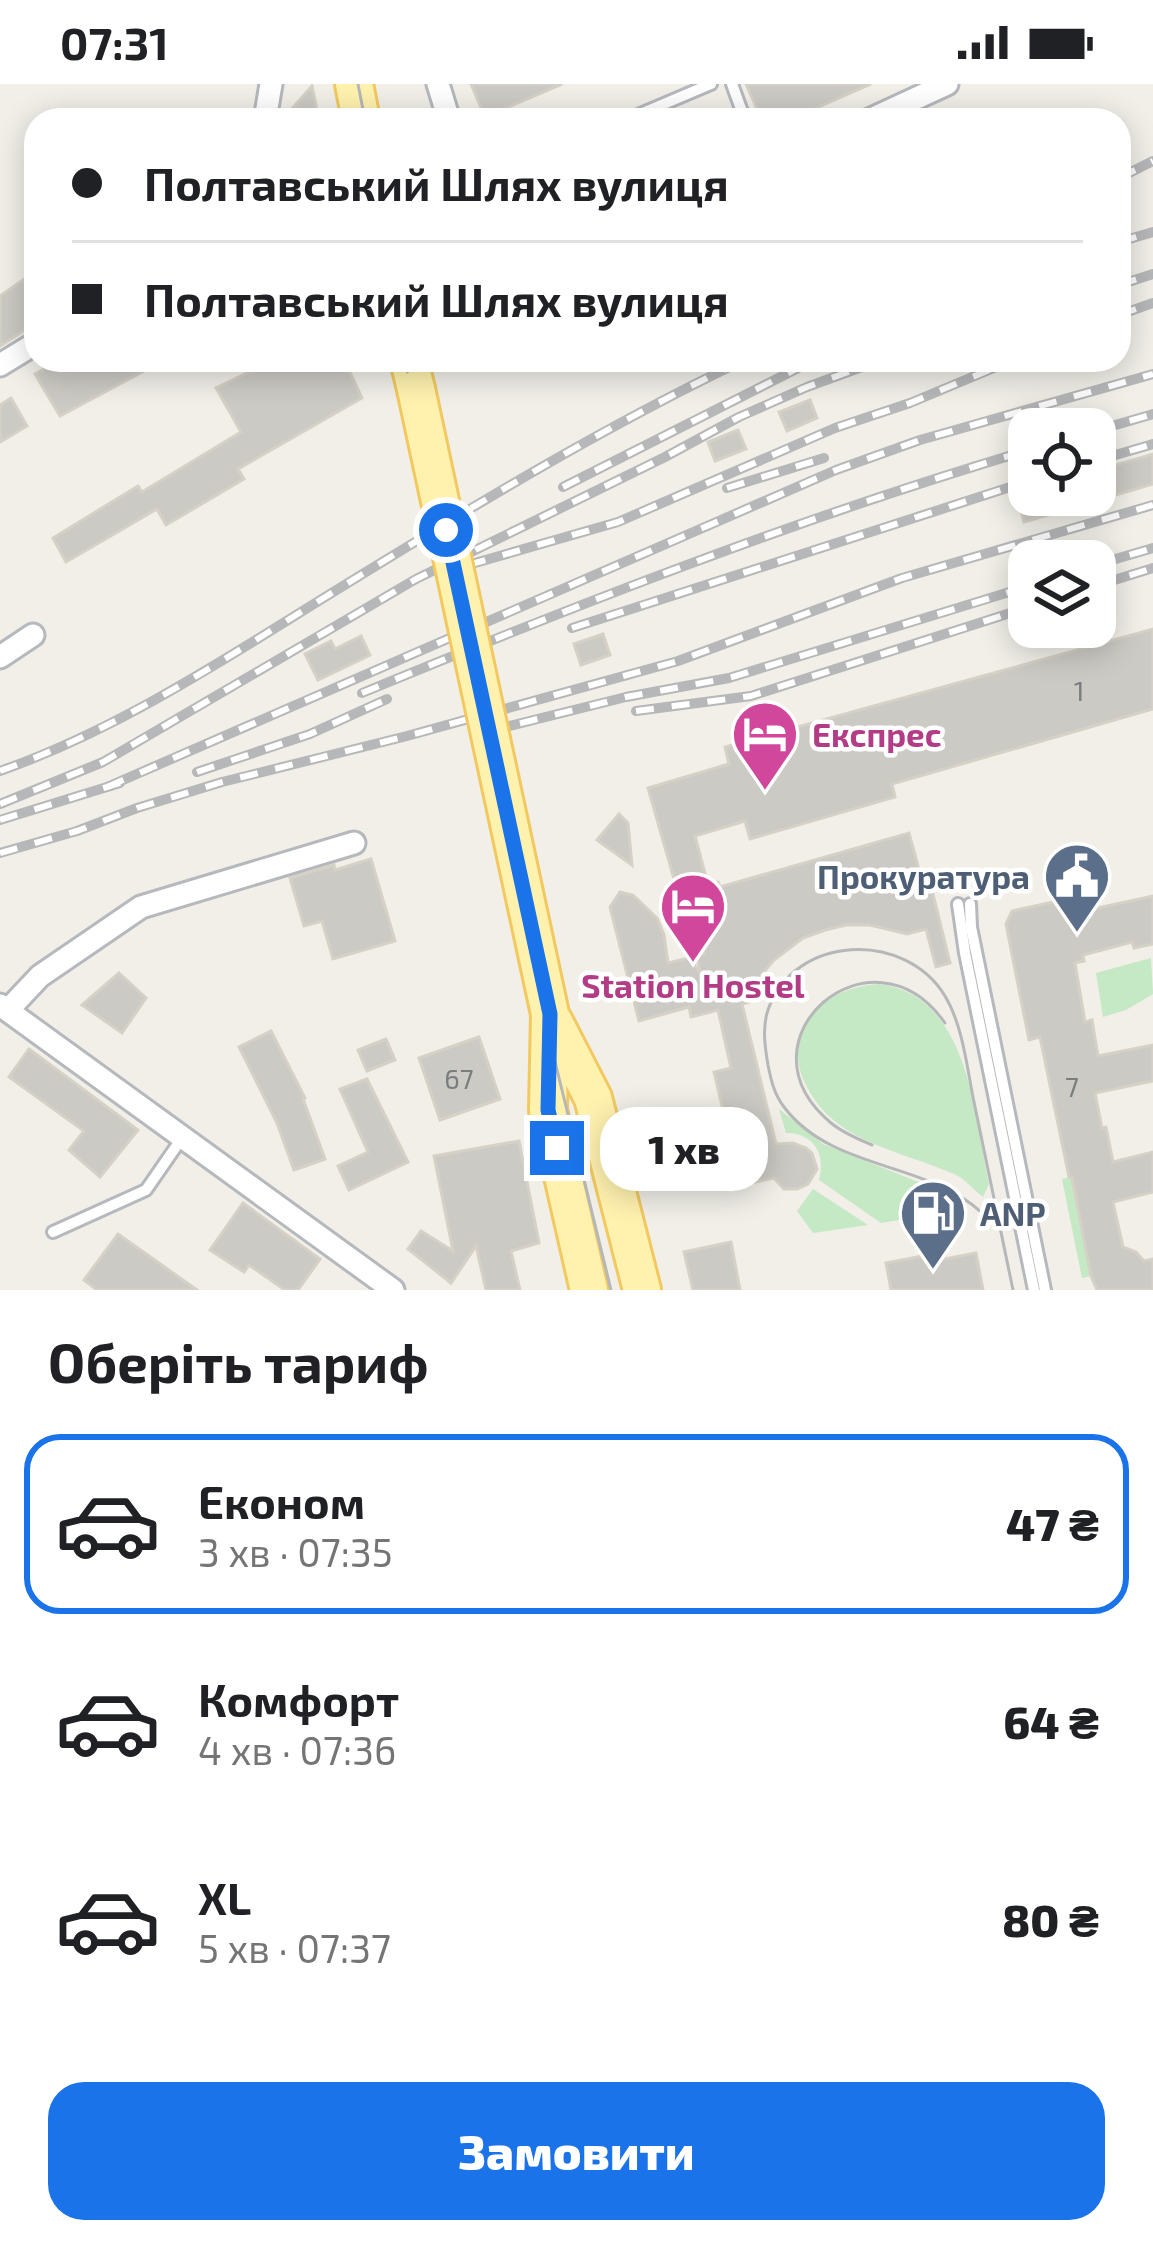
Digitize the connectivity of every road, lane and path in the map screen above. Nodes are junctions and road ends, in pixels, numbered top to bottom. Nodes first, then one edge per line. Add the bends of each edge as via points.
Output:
1 (711, 84) edge
2 (937, 86) edge
3 (654, 108) edge
4 (893, 108) edge
5 (412, 374) edge
6 (33, 635) dead end
7 (0, 657) edge
8 (354, 843) dead end
9 (4, 1007) edge
10 (550, 1014) junction
11 (182, 1138) junction
12 (53, 1232) dead end
13 (393, 1290) edge
14 (589, 1290) edge
15 (642, 1290) edge
16 (1034, 1290) edge
17 (1045, 1290) edge

1 - 3 lane
2 - 4 street
5 - 10 main road, bridge
6 - 7 street
8 - 9 street via 141,907
9 - 11 street
10 - 14 main road via 548,1110
10 - 15 main road via 593,1098
11 - 12 lane via 146,1190
11 - 13 street
16 - 17 lane via 965,953 964,904

